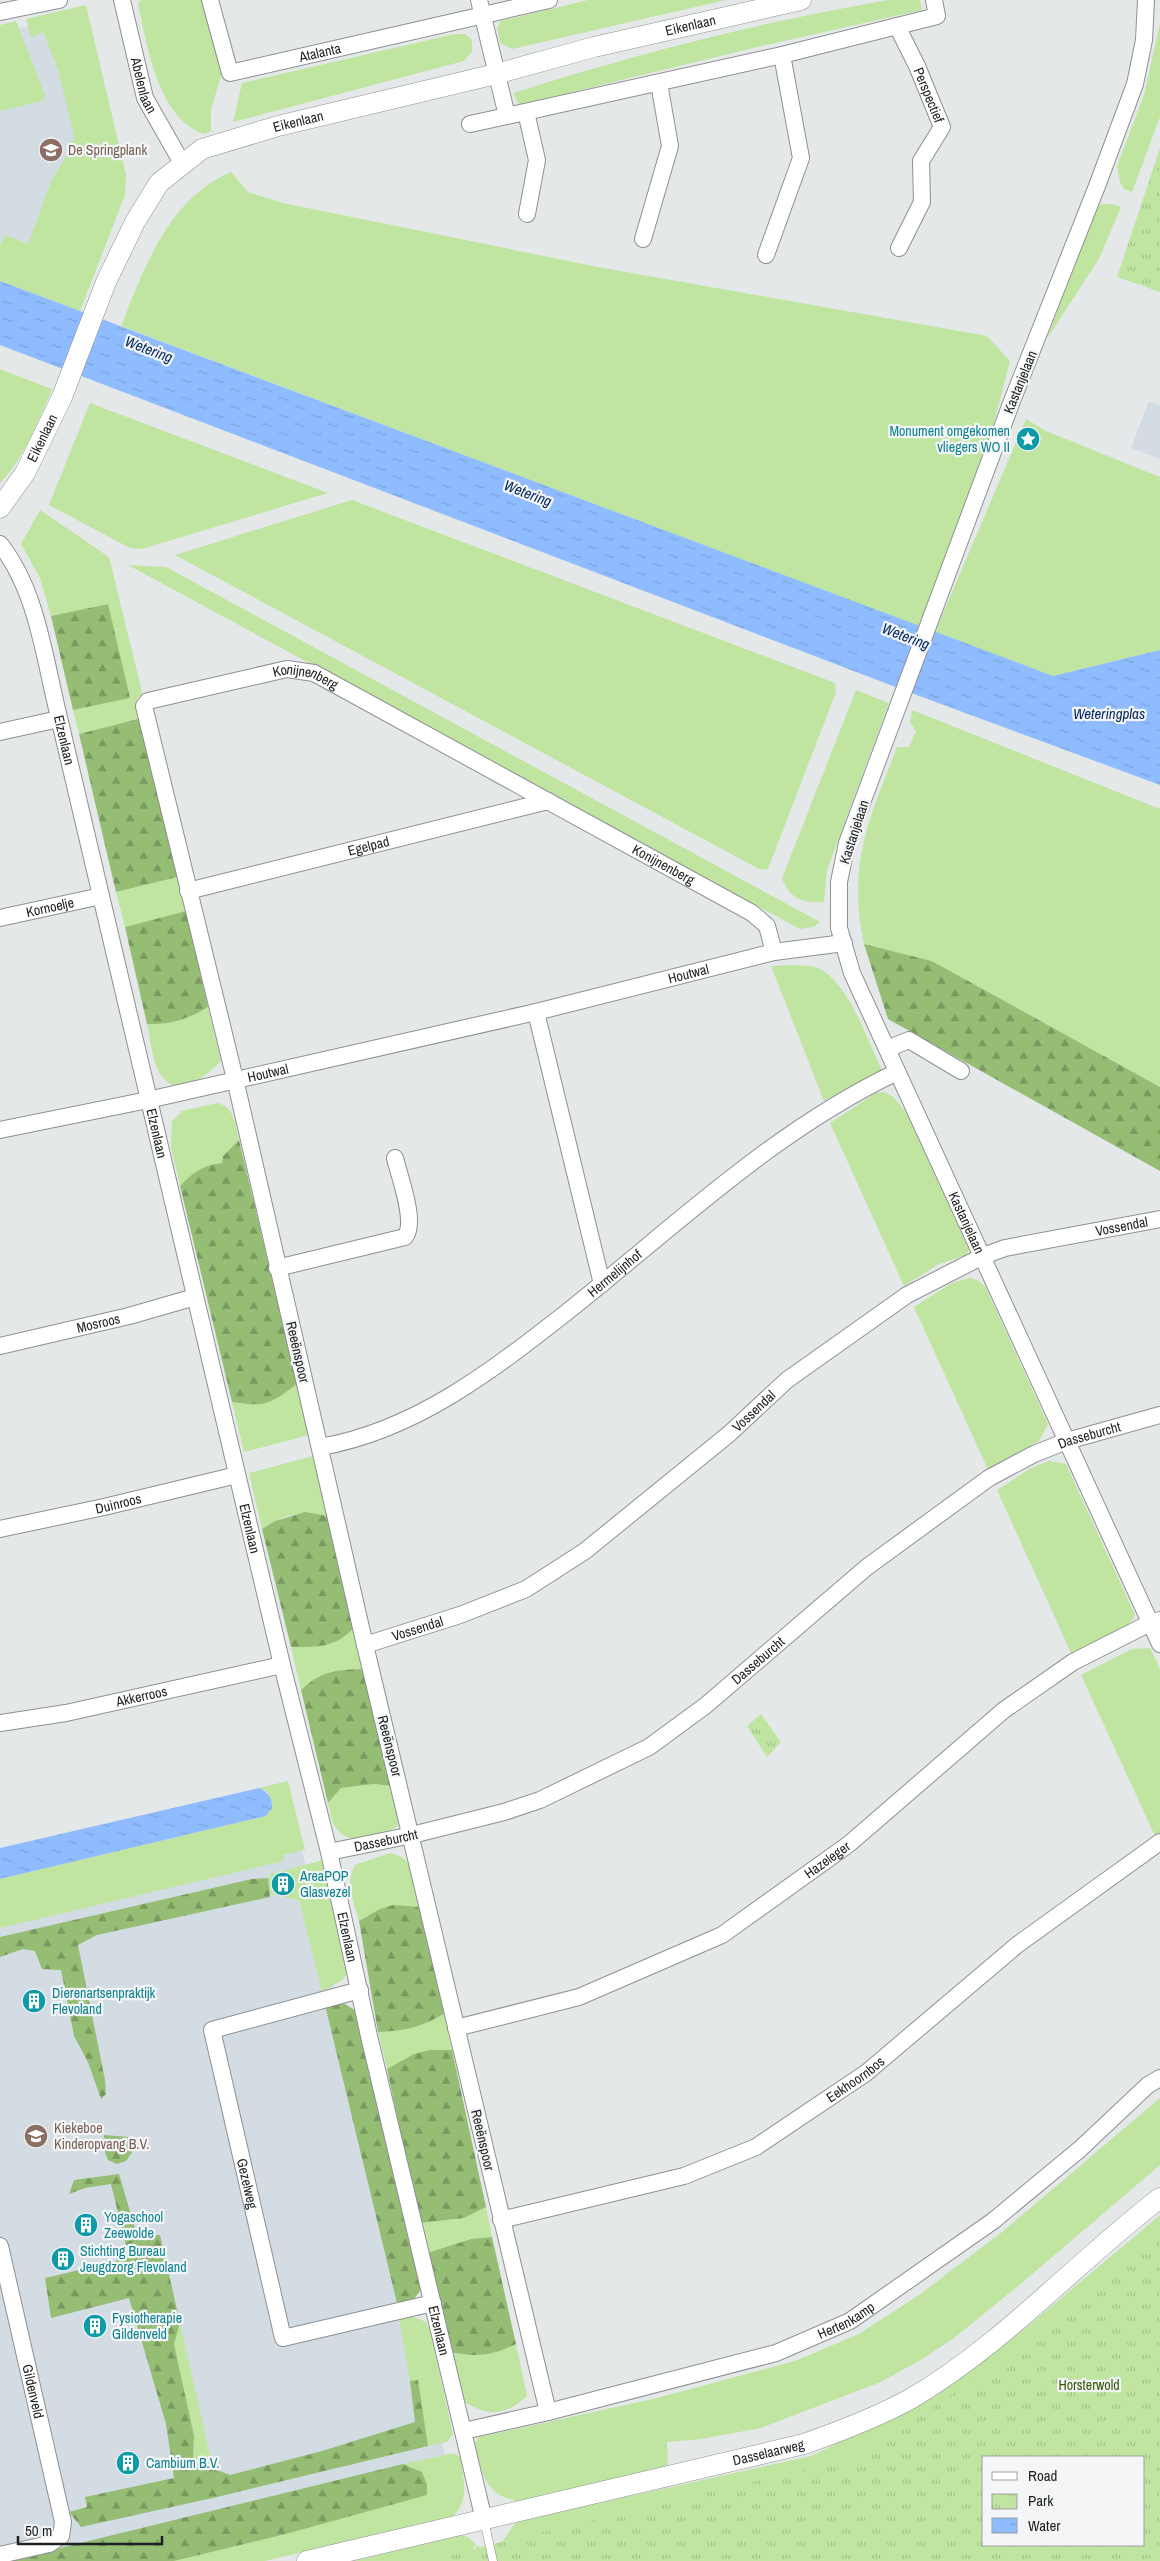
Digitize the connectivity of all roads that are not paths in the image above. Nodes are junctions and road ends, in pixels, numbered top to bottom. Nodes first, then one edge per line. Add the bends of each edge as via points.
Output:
1 (59, 0) edge
2 (122, 0) edge
3 (210, 0) edge
4 (549, 0) edge
5 (801, 0) edge
6 (934, 0) edge
7 (1146, 0) edge
8 (481, 8) edge
9 (0, 12) edge
10 (896, 26) junction
11 (782, 55) junction
12 (496, 74) junction
13 (659, 83) junction
14 (526, 112) junction
15 (507, 116) junction
16 (470, 124) dead end
17 (182, 163) junction
18 (527, 214) dead end
19 (643, 239) dead end
20 (899, 248) dead end
21 (766, 255) dead end
22 (0, 508) edge
23 (0, 544) edge
24 (59, 719) junction
25 (0, 732) edge
26 (548, 801) junction
27 (188, 891) junction
28 (101, 896) junction
29 (0, 918) edge
30 (844, 944) junction
31 (774, 952) junction
32 (536, 1012) junction
33 (886, 1049) junction
34 (961, 1071) dead end
35 (897, 1072) junction
36 (235, 1079) junction
37 (148, 1100) junction
38 (0, 1130) edge
39 (395, 1158) dead end
40 (1160, 1219) edge
41 (982, 1256) junction
42 (277, 1268) junction
43 (602, 1284) junction
44 (195, 1297) junction
45 (0, 1346) edge
46 (1160, 1415) edge
47 (1068, 1441) junction
48 (320, 1447) junction
49 (237, 1475) junction
50 (0, 1529) edge
51 (1155, 1622) edge
52 (1160, 1644) edge
53 (365, 1645) junction
54 (282, 1665) junction
55 (0, 1723) edge
56 (412, 1835) junction
57 (1160, 1842) edge
58 (329, 1852) junction
59 (360, 1990) junction
60 (456, 2028) junction
61 (1160, 2078) edge
62 (1160, 2198) edge
63 (502, 2220) junction
64 (0, 2246) edge
65 (433, 2303) junction
66 (548, 2412) junction
67 (464, 2431) junction
68 (484, 2520) junction
69 (0, 2555) edge
70 (306, 2561) edge
71 (493, 2561) edge

1 - 9 street
2 - 17 street, Abelenlaan via 145,98
3 - 8 street, Atalanta via 230,74
4 - 8 street, Atalanta
5 - 12 street, Eikenlaan via 594,47
6 - 10 street via 938,16
7 - 30 street, Kastanjelaan via 1144,40 1135,84 847,843 839,882 839,928
8 - 12 street
10 - 11 street
10 - 20 street, Perspectief via 942,126 921,161 922,202
11 - 13 street
11 - 21 street via 801,158
12 - 15 street
12 - 17 street, Eikenlaan via 278,126 202,149
13 - 14 street
13 - 19 street via 670,146
14 - 15 street
14 - 18 street via 537,160
15 - 16 street
17 - 22 street, Eikenlaan via 159,183 135,222 106,282 62,397 25,473
23 - 24 street, Elzenlaan via 20,578 33,613
24 - 25 street
24 - 28 street, Elzenlaan
26 - 27 street, Egelpad
26 - 27 street, Konijnenberg via 314,673 287,669 148,701 144,713
26 - 31 street, Konijnenberg via 752,912 767,926
27 - 36 street, Konijnenberg
28 - 29 street, Kornoelje
28 - 37 street, Elzenlaan
30 - 31 street, Houtwal
30 - 33 street, Kastanjelaan via 852,973
31 - 32 street, Houtwal
32 - 36 street, Houtwal
32 - 43 street
33 - 34 street via 908,1040
33 - 35 street, Kastanjelaan
35 - 41 street, Kastanjelaan
35 - 43 street, Hermelijnhof via 813,1118 750,1164
36 - 37 street, Houtwal
36 - 42 street, Reeënspoor
37 - 38 street, Houtwal
37 - 44 street, Elzenlaan
39 - 42 street via 410,1217 409,1232 405,1236
40 - 41 street, Vossendal via 1005,1248
41 - 47 street, Kastanjelaan
41 - 53 street, Vossendal via 907,1295 787,1380 729,1434 585,1551 526,1589 460,1615
42 - 48 street, Reeënspoor
43 - 48 street, Hermelijnhof via 502,1364 405,1422 348,1442
44 - 45 street, Mosroos
44 - 49 street, Elzenlaan
46 - 47 street, Dasseburcht
47 - 51 street, Kastanjelaan
47 - 56 street, Dasseburcht via 1034,1454 989,1478 867,1567 706,1706 649,1747 540,1800
48 - 53 street, Reeënspoor
49 - 50 street, Duinroos
49 - 54 street, Elzenlaan
51 - 52 street, Kastanjelaan
51 - 60 street, Hazeleger via 1073,1662 1004,1710 849,1844 722,1935 579,1997
53 - 56 street, Reeënspoor
54 - 55 street, Akkerroos via 66,1713
54 - 58 street, Elzenlaan
56 - 58 street, Dasseburcht
56 - 60 street, Reeënspoor
57 - 63 street, Eekhoornbos via 1017,1945 866,2073 756,2147 684,2176
58 - 59 street, Elzenlaan
59 - 65 street, Elzenlaan
59 - 65 street, Gezelweg via 212,2030 283,2338
60 - 63 street, Reeënspoor
61 - 66 street, Hertenkamp via 993,2221 850,2321 776,2353
62 - 68 street, Dasselaarweg via 955,2370 912,2398 855,2426 804,2444
63 - 66 street, Reeënspoor
64 - 69 street, Gildenveld via 62,2522 61,2536 50,2544
65 - 67 street, Elzenlaan
66 - 67 street, Hertenkamp
67 - 68 street, Elzenlaan
68 - 70 street, Dasselaarweg
68 - 71 lane

